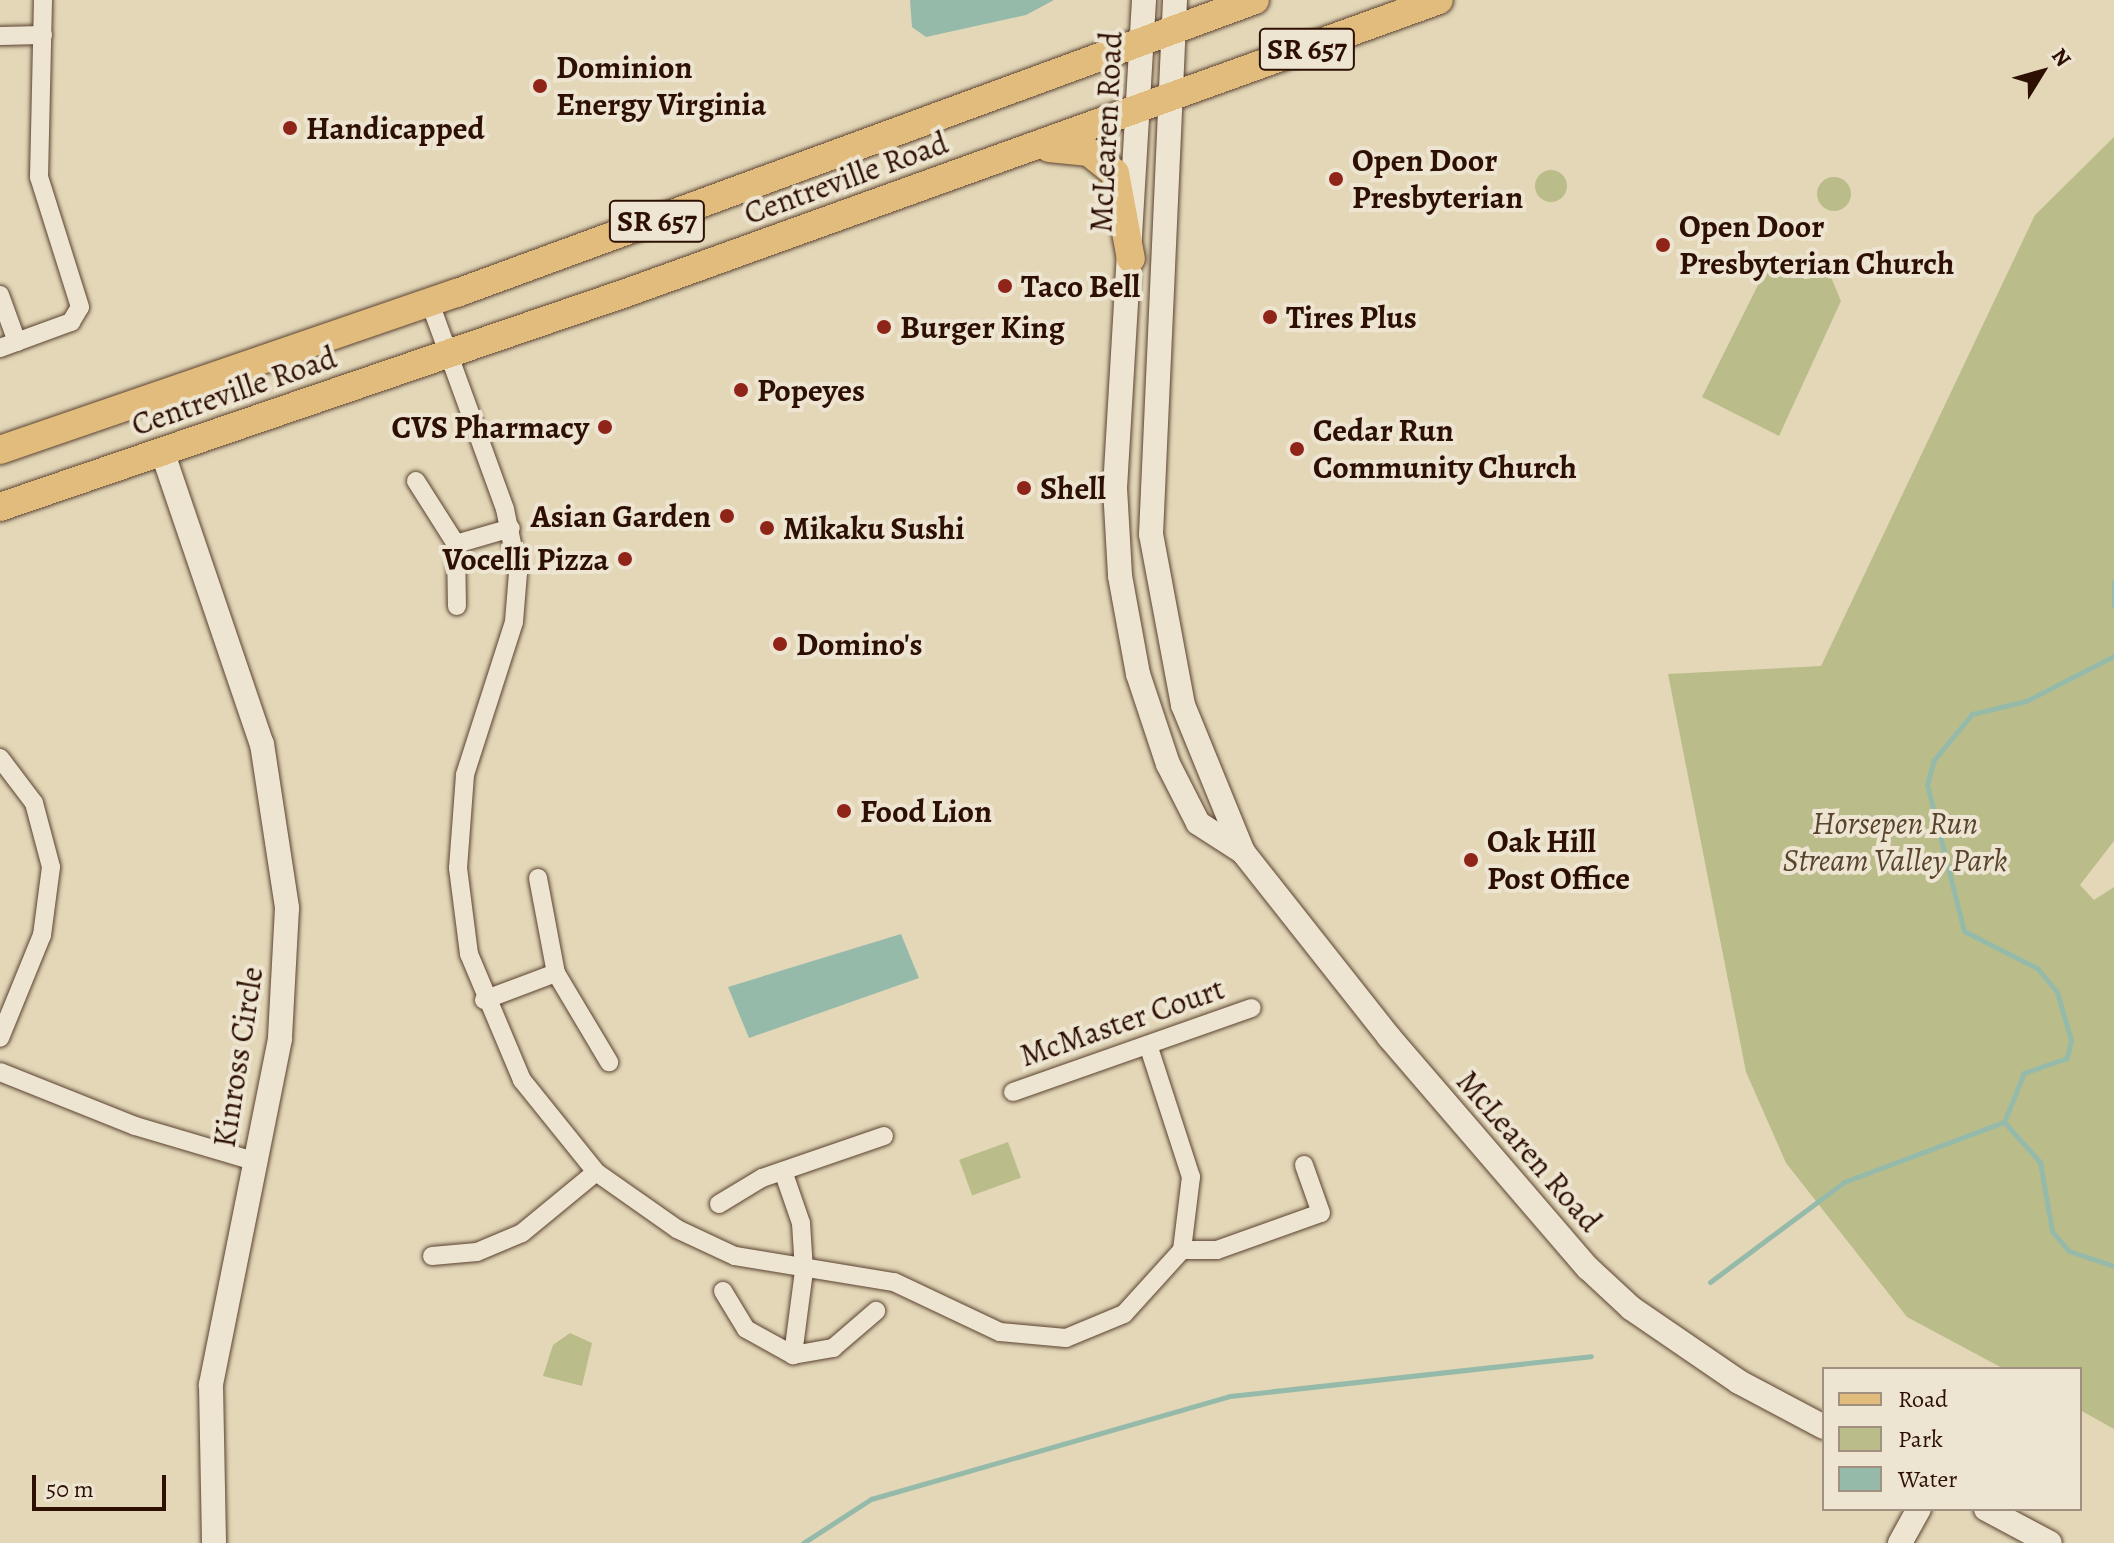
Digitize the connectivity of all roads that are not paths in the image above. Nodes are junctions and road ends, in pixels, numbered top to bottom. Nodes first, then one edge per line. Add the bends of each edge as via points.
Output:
1 (43, 0) edge
2 (1144, 0) edge
3 (1175, 0) edge
4 (1255, 0) edge
5 (1439, 0) edge
6 (1174, 30) junction
7 (43, 35) junction
8 (0, 36) edge
9 (1144, 41) junction
10 (1176, 98) junction
11 (1141, 109) junction
12 (1024, 151) junction
13 (1131, 259) junction
14 (0, 295) edge
15 (430, 303) junction
16 (8, 345) edge
17 (447, 355) junction
18 (0, 450) edge
19 (162, 451) junction
20 (416, 481) dead end
21 (0, 507) edge
22 (511, 528) junction
23 (456, 544) junction
24 (457, 606) dead end
25 (0, 758) edge
26 (1243, 852) junction
27 (538, 878) dead end
28 (556, 973) junction
29 (484, 1000) junction
30 (1252, 1008) dead end
31 (0, 1038) edge
32 (1148, 1045) junction
33 (609, 1062) dead end
34 (0, 1072) edge
35 (1013, 1092) dead end
36 (884, 1136) dead end
37 (254, 1161) junction
38 (1304, 1165) dead end
39 (783, 1171) junction
40 (596, 1172) junction
41 (719, 1204) dead end
42 (1182, 1250) junction
43 (432, 1256) dead end
44 (804, 1271) junction
45 (723, 1291) dead end
46 (876, 1311) dead end
47 (793, 1355) junction
48 (1822, 1426) edge
49 (1918, 1511) edge
50 (1990, 1511) edge
51 (214, 1543) edge
52 (1900, 1543) edge
53 (2050, 1543) edge

1 - 7 street
2 - 9 main road, McLearen Road
3 - 6 main road, McLearen Road
4 - 6 main road, Centreville Road / SR 657
5 - 10 main road, Centreville Road / SR 657
6 - 9 main road, Centreville Road / SR 657
6 - 10 main road, McLearen Road
7 - 8 street
7 - 16 street via 39,177 80,307 71,322
9 - 11 main road, McLearen Road
9 - 15 main road, Centreville Road / SR 657
10 - 11 main road, Centreville Road / SR 657
10 - 26 main road, McLearen Road via 1151,534 1183,705
11 - 12 main road, Centreville Road / SR 657
11 - 13 main road, McLearen Road
12 - 13 main road via 1067,146 1102,160 1115,173
12 - 17 main road, Centreville Road / SR 657
13 - 26 main road, McLearen Road via 1115,488 1138,674 1168,764 1198,823
14 - 16 street
15 - 17 street
15 - 18 main road, Centreville Road / SR 657
17 - 19 main road, Centreville Road / SR 657
17 - 22 street
19 - 21 main road, Centreville Road / SR 657
19 - 37 main road, Kinross Circle via 248,696 279,824 286,991
20 - 23 street
22 - 23 street
22 - 29 street via 518,573 514,622 474,735 459,823 462,911
23 - 24 street
25 - 31 street via 34,803 51,867 42,935
26 - 48 main road, McLearen Road via 1389,1037 1608,1288 1739,1382
27 - 28 street
28 - 29 street
28 - 33 street
29 - 40 street via 522,1080
30 - 32 street, McMaster Court
32 - 35 street, McMaster Court
32 - 42 street via 1191,1177
34 - 37 street via 135,1126
36 - 39 street
37 - 51 main road, Kinross Circle via 211,1385
38 - 42 street via 1321,1213 1217,1250
39 - 41 street
39 - 44 street via 801,1225
40 - 43 street via 522,1233 477,1252
40 - 44 street via 715,1248
42 - 44 street via 1124,1314 1066,1338 1000,1332 894,1282
44 - 47 street
45 - 47 street via 746,1329
46 - 47 street via 851,1339
49 - 52 main road
50 - 53 main road

